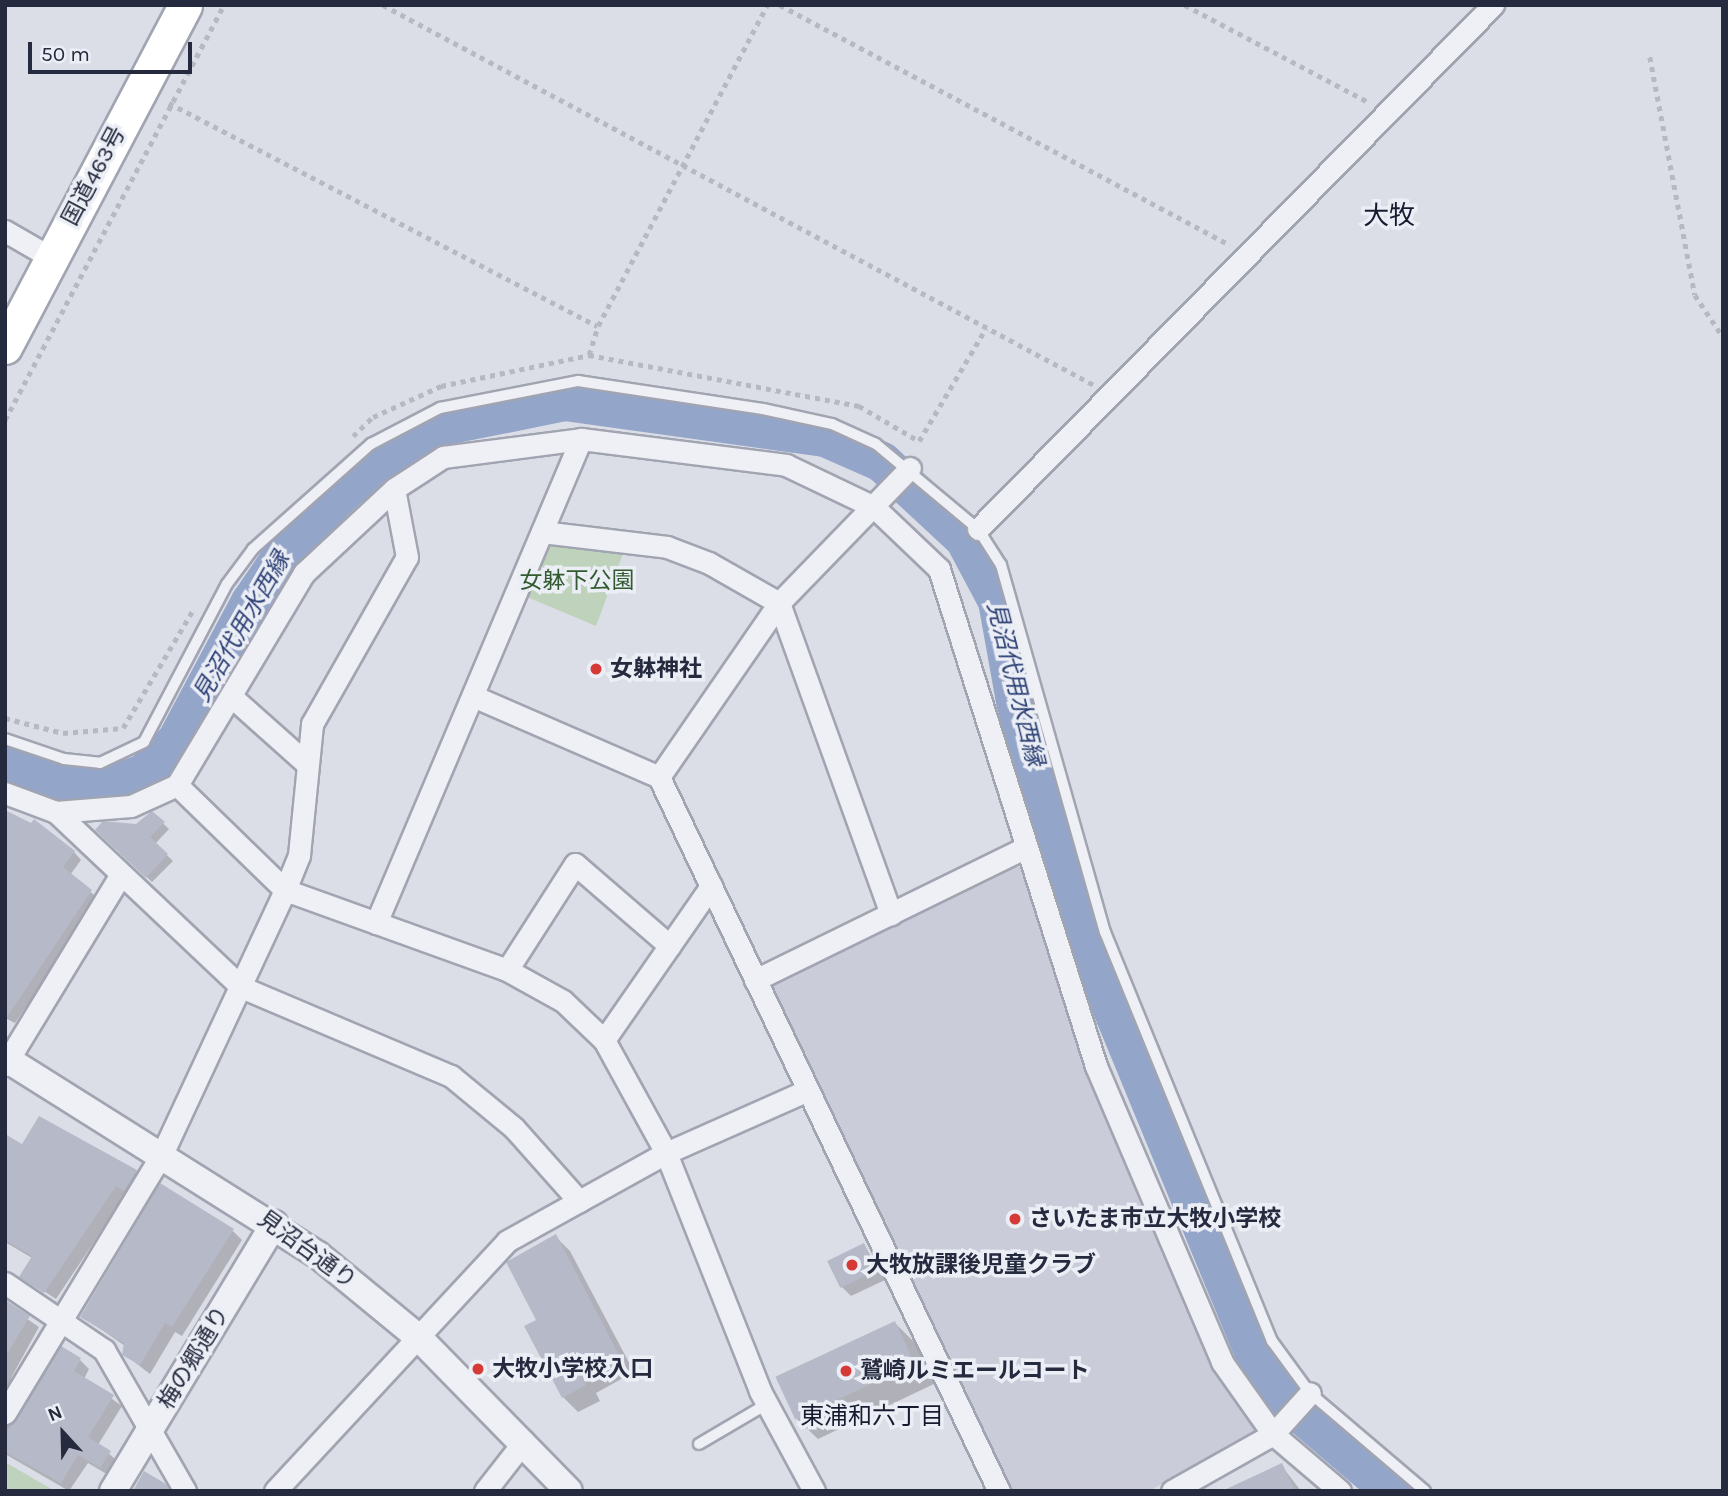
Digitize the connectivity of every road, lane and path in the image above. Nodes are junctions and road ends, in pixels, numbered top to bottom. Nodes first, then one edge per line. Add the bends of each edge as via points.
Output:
1 (185, 5) edge
2 (224, 5) edge
3 (383, 5) edge
4 (768, 5) edge
5 (780, 5) edge
6 (1185, 5) edge
7 (1493, 5) edge
8 (1650, 57) dead end
9 (169, 103) junction
10 (1388, 113) junction
11 (683, 165) junction
12 (5, 231) edge
13 (1249, 256) junction
14 (50, 257) junction
15 (598, 327) junction
16 (986, 328) junction
17 (1723, 337) edge
18 (5, 347) edge
19 (589, 355) dead end
20 (1113, 396) junction
21 (5, 420) edge
22 (581, 439) junction
23 (919, 442) dead end
24 (910, 468) junction
25 (394, 489) junction
26 (874, 507) junction
27 (978, 529) junction
28 (542, 532) junction
29 (779, 603) junction
30 (473, 696) junction
31 (233, 698) junction
32 (5, 739) edge
33 (307, 764) junction
34 (659, 777) junction
35 (177, 785) junction
36 (5, 793) edge
37 (56, 812) junction
38 (1024, 848) junction
39 (121, 874) junction
40 (711, 886) junction
41 (285, 890) junction
42 (891, 914) junction
43 (376, 923) junction
44 (670, 946) junction
45 (507, 970) junction
46 (755, 980) junction
47 (241, 987) junction
48 (604, 1040) junction
49 (6, 1061) edge
50 (808, 1090) junction
51 (666, 1153) junction
52 (162, 1154) junction
53 (579, 1201) junction
54 (274, 1224) junction
55 (5, 1283) edge
56 (61, 1321) junction
57 (419, 1338) junction
58 (1310, 1393) junction
59 (767, 1404) junction
60 (5, 1413) edge
61 (1280, 1426) junction
62 (151, 1430) junction
63 (524, 1441) junction
64 (699, 1444) dead end
65 (113, 1491) edge
66 (185, 1491) edge
67 (275, 1491) edge
68 (485, 1491) edge
69 (569, 1491) edge
70 (814, 1491) edge
71 (999, 1491) edge
72 (1172, 1491) edge
73 (1340, 1491) edge
74 (1424, 1491) edge

1 - 14 highway, 国道463号
2 - 9 path
3 - 11 path
4 - 11 path
5 - 13 path
6 - 10 path
7 - 10 street
8 - 17 path via 1695,295
9 - 15 path
9 - 21 path
10 - 13 street
11 - 15 path
11 - 16 path
12 - 14 street
13 - 20 street
14 - 18 highway, 国道463号
15 - 19 path
16 - 20 path
16 - 23 path
20 - 27 street
22 - 25 street via 443,457
22 - 26 street via 786,465
22 - 28 street
24 - 26 street
24 - 27 lane
24 - 32 lane via 832,424 633,386 578,381 440,408 371,444 253,549 227,584 144,742 100,763 64,759
25 - 31 street via 304,573
25 - 33 street via 407,556 312,723
26 - 29 street
26 - 38 street via 939,569
27 - 58 lane via 1001,565 1105,932 1272,1341
28 - 29 street via 667,547
28 - 30 street
29 - 34 street
29 - 42 street
30 - 34 street
30 - 43 street
31 - 33 street
31 - 35 street
33 - 41 street via 299,855
34 - 40 street
35 - 37 street via 131,806
35 - 41 street
36 - 37 street
37 - 39 street
38 - 42 street
38 - 61 street via 1097,1066 1222,1362
39 - 47 street
39 - 49 street
40 - 44 street
40 - 46 street
41 - 43 street
41 - 47 street
42 - 46 street
43 - 45 street
44 - 45 street via 575,864
44 - 48 street
45 - 48 street via 563,1001
46 - 50 street
47 - 52 street
47 - 53 street via 451,1076 514,1128
48 - 51 street
49 - 52 street, 見沼台通り
50 - 51 street
50 - 71 street
51 - 53 street
51 - 59 street
52 - 54 street, 見沼台通り
52 - 56 street
53 - 57 street via 507,1241
54 - 57 street, 見沼台通り
54 - 62 street, 梅の郷通り
55 - 56 street
56 - 60 street
56 - 62 street via 104,1350
57 - 63 street, 見沼台通り
57 - 67 street
58 - 61 street
58 - 74 lane
59 - 64 lane
59 - 70 street
61 - 72 street
61 - 73 street
62 - 65 street, 梅の郷通り
62 - 66 street
63 - 68 street
63 - 69 street, 見沼台通り

